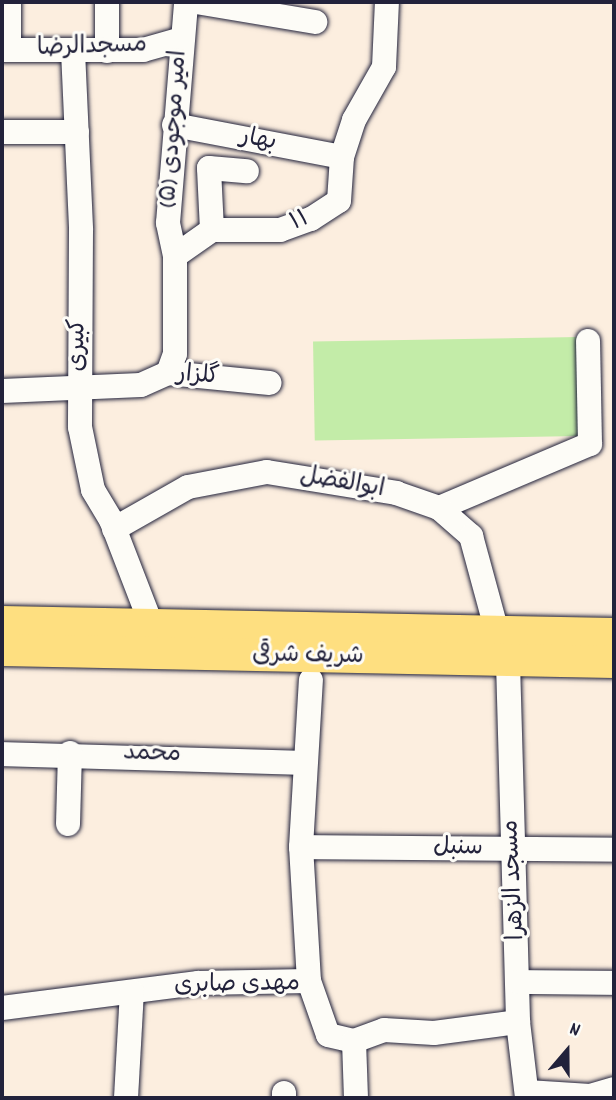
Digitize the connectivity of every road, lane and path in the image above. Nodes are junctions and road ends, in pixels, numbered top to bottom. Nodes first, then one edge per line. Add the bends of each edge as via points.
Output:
1 (9, 2) edge
2 (107, 2) edge
3 (186, 2) edge
4 (196, 2) edge
5 (387, 2) edge
6 (314, 22) dead end
7 (181, 39) junction
8 (6, 50) edge
9 (73, 51) junction
10 (107, 51) junction
11 (174, 125) junction
12 (2, 132) edge
13 (77, 132) junction
14 (342, 157) junction
15 (247, 171) dead end
16 (212, 230) junction
17 (176, 256) junction
18 (588, 341) dead end
19 (168, 373) junction
20 (270, 383) dead end
21 (78, 389) junction
22 (2, 391) edge
23 (439, 508) junction
24 (114, 529) junction
25 (2, 622) edge
26 (152, 626) junction
27 (497, 632) junction
28 (614, 634) edge
29 (2, 650) edge
30 (311, 655) junction
31 (508, 662) junction
32 (614, 662) edge
33 (70, 753) junction
34 (2, 754) edge
35 (303, 763) junction
36 (68, 824) dead end
37 (301, 847) junction
38 (512, 850) junction
39 (614, 850) edge
40 (309, 981) junction
41 (519, 982) junction
42 (613, 983) edge
43 (132, 992) junction
44 (2, 1008) edge
45 (518, 1022) junction
46 (354, 1041) junction
47 (614, 1089) edge
48 (527, 1095) edge
49 (126, 1098) edge
50 (356, 1098) edge

1 - 8 street
2 - 10 street
3 - 7 street, امیر موجودی (۵)
4 - 6 street
5 - 14 street, ۱۱ via 384,67 354,120
7 - 10 street, مسجدالرضا via 143,50
7 - 11 street, امیر موجودی (۵)
8 - 9 street, مسجدالرضا
9 - 10 street, مسجدالرضا
9 - 13 street, کبیری
11 - 14 street, بهار
11 - 17 street, امیر موجودی (۵) via 168,223
12 - 13 street
13 - 21 street, کبیری via 81,230
14 - 16 street, ۱۱ via 339,201 311,219 280,230
15 - 16 street via 209,168
16 - 17 street
17 - 19 street via 175,354
18 - 23 street via 590,444
19 - 20 street, گلزار
19 - 21 street, گلزار via 141,385
21 - 22 street, گلزار
21 - 24 street, کبیری via 80,427 93,490
23 - 24 street, ابوالفضل via 331,480 267,472 188,487
23 - 27 street, ابوالفضل via 471,536
24 - 26 street, کبیری
25 - 26 main road, شریف شرقی
26 - 30 main road, شریف شرقی
27 - 28 main road, شریف شرقی
27 - 30 main road, شریف شرقی
29 - 30 main road, شریف شرقی
30 - 31 main road, شریف شرقی
30 - 35 street
31 - 32 main road, شریف شرقی
31 - 38 street, مسجد الزهرا
33 - 34 street, محمد
33 - 35 street, محمد
33 - 36 street
35 - 37 street
37 - 38 street, سنبل
37 - 40 street
38 - 39 street, سنبل
38 - 41 street, مسجد الزهرا
40 - 43 street, مهدی صابری via 198,983
40 - 46 street, مهدی صابری via 328,1035
41 - 42 street
41 - 45 street, مسجد الزهرا
43 - 44 street, مهدی صابری
43 - 49 street
45 - 46 street via 434,1033 384,1030
45 - 48 street, مسجد الزهرا
46 - 50 street
47 - 48 street via 590,1096

